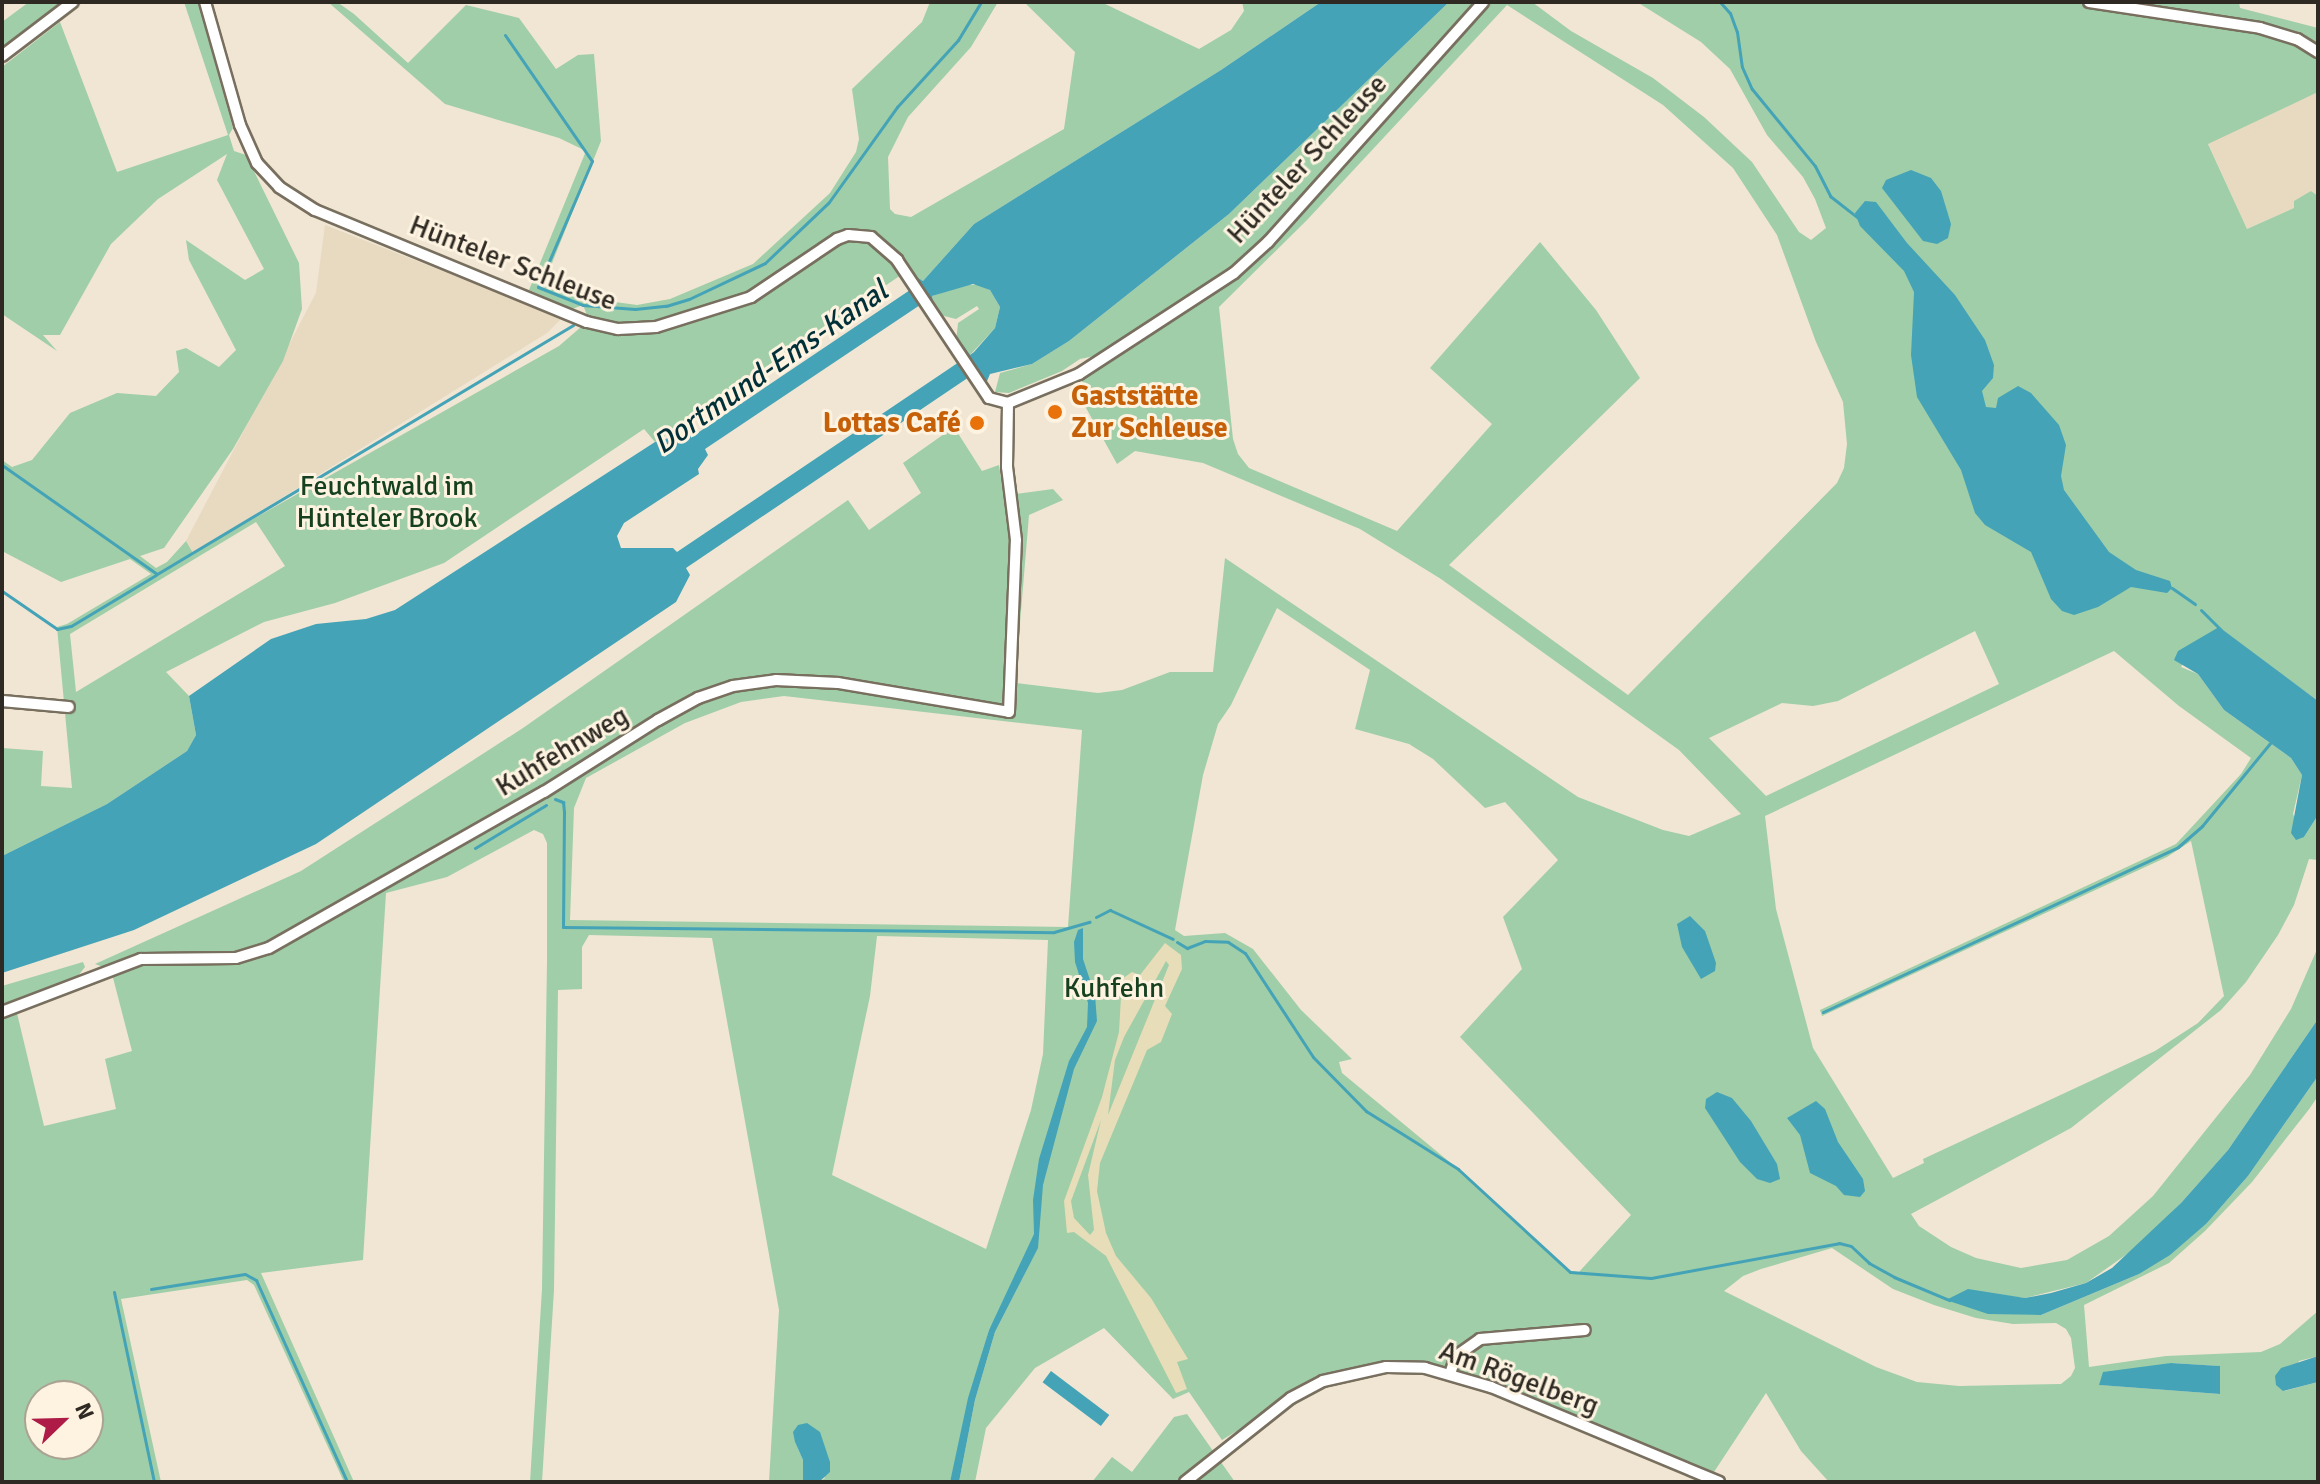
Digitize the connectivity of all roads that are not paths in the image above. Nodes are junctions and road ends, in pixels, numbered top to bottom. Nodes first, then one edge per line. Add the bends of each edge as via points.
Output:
1 (73, 2) edge
2 (205, 2) edge
3 (1483, 2) edge
4 (2089, 2) edge
5 (2318, 52) edge
6 (2, 56) edge
7 (1008, 403) junction
8 (2, 701) edge
9 (69, 707) dead end
10 (2, 1012) edge
11 (1585, 1330) dead end
12 (1450, 1374) junction
13 (1185, 1482) edge
14 (1719, 1482) edge

1 - 6 street
2 - 7 street, Hünteler Schleuse via 248,146 279,187 335,219 587,322 618,329 656,327 751,297 827,245 848,235 871,237 897,260 989,398
3 - 7 street, Hünteler Schleuse via 1268,242 1234,273 1079,374
4 - 5 street via 2260,28
7 - 10 street, Kuhfehnweg via 1007,467 1016,540 1009,712 838,683 776,680 733,686 658,720 544,792 269,948 236,958 141,959
8 - 9 street
11 - 12 street via 1480,1339 1456,1356
12 - 13 street, Am Rögelberg via 1386,1367 1323,1381 1256,1423
12 - 14 street, Am Rögelberg

